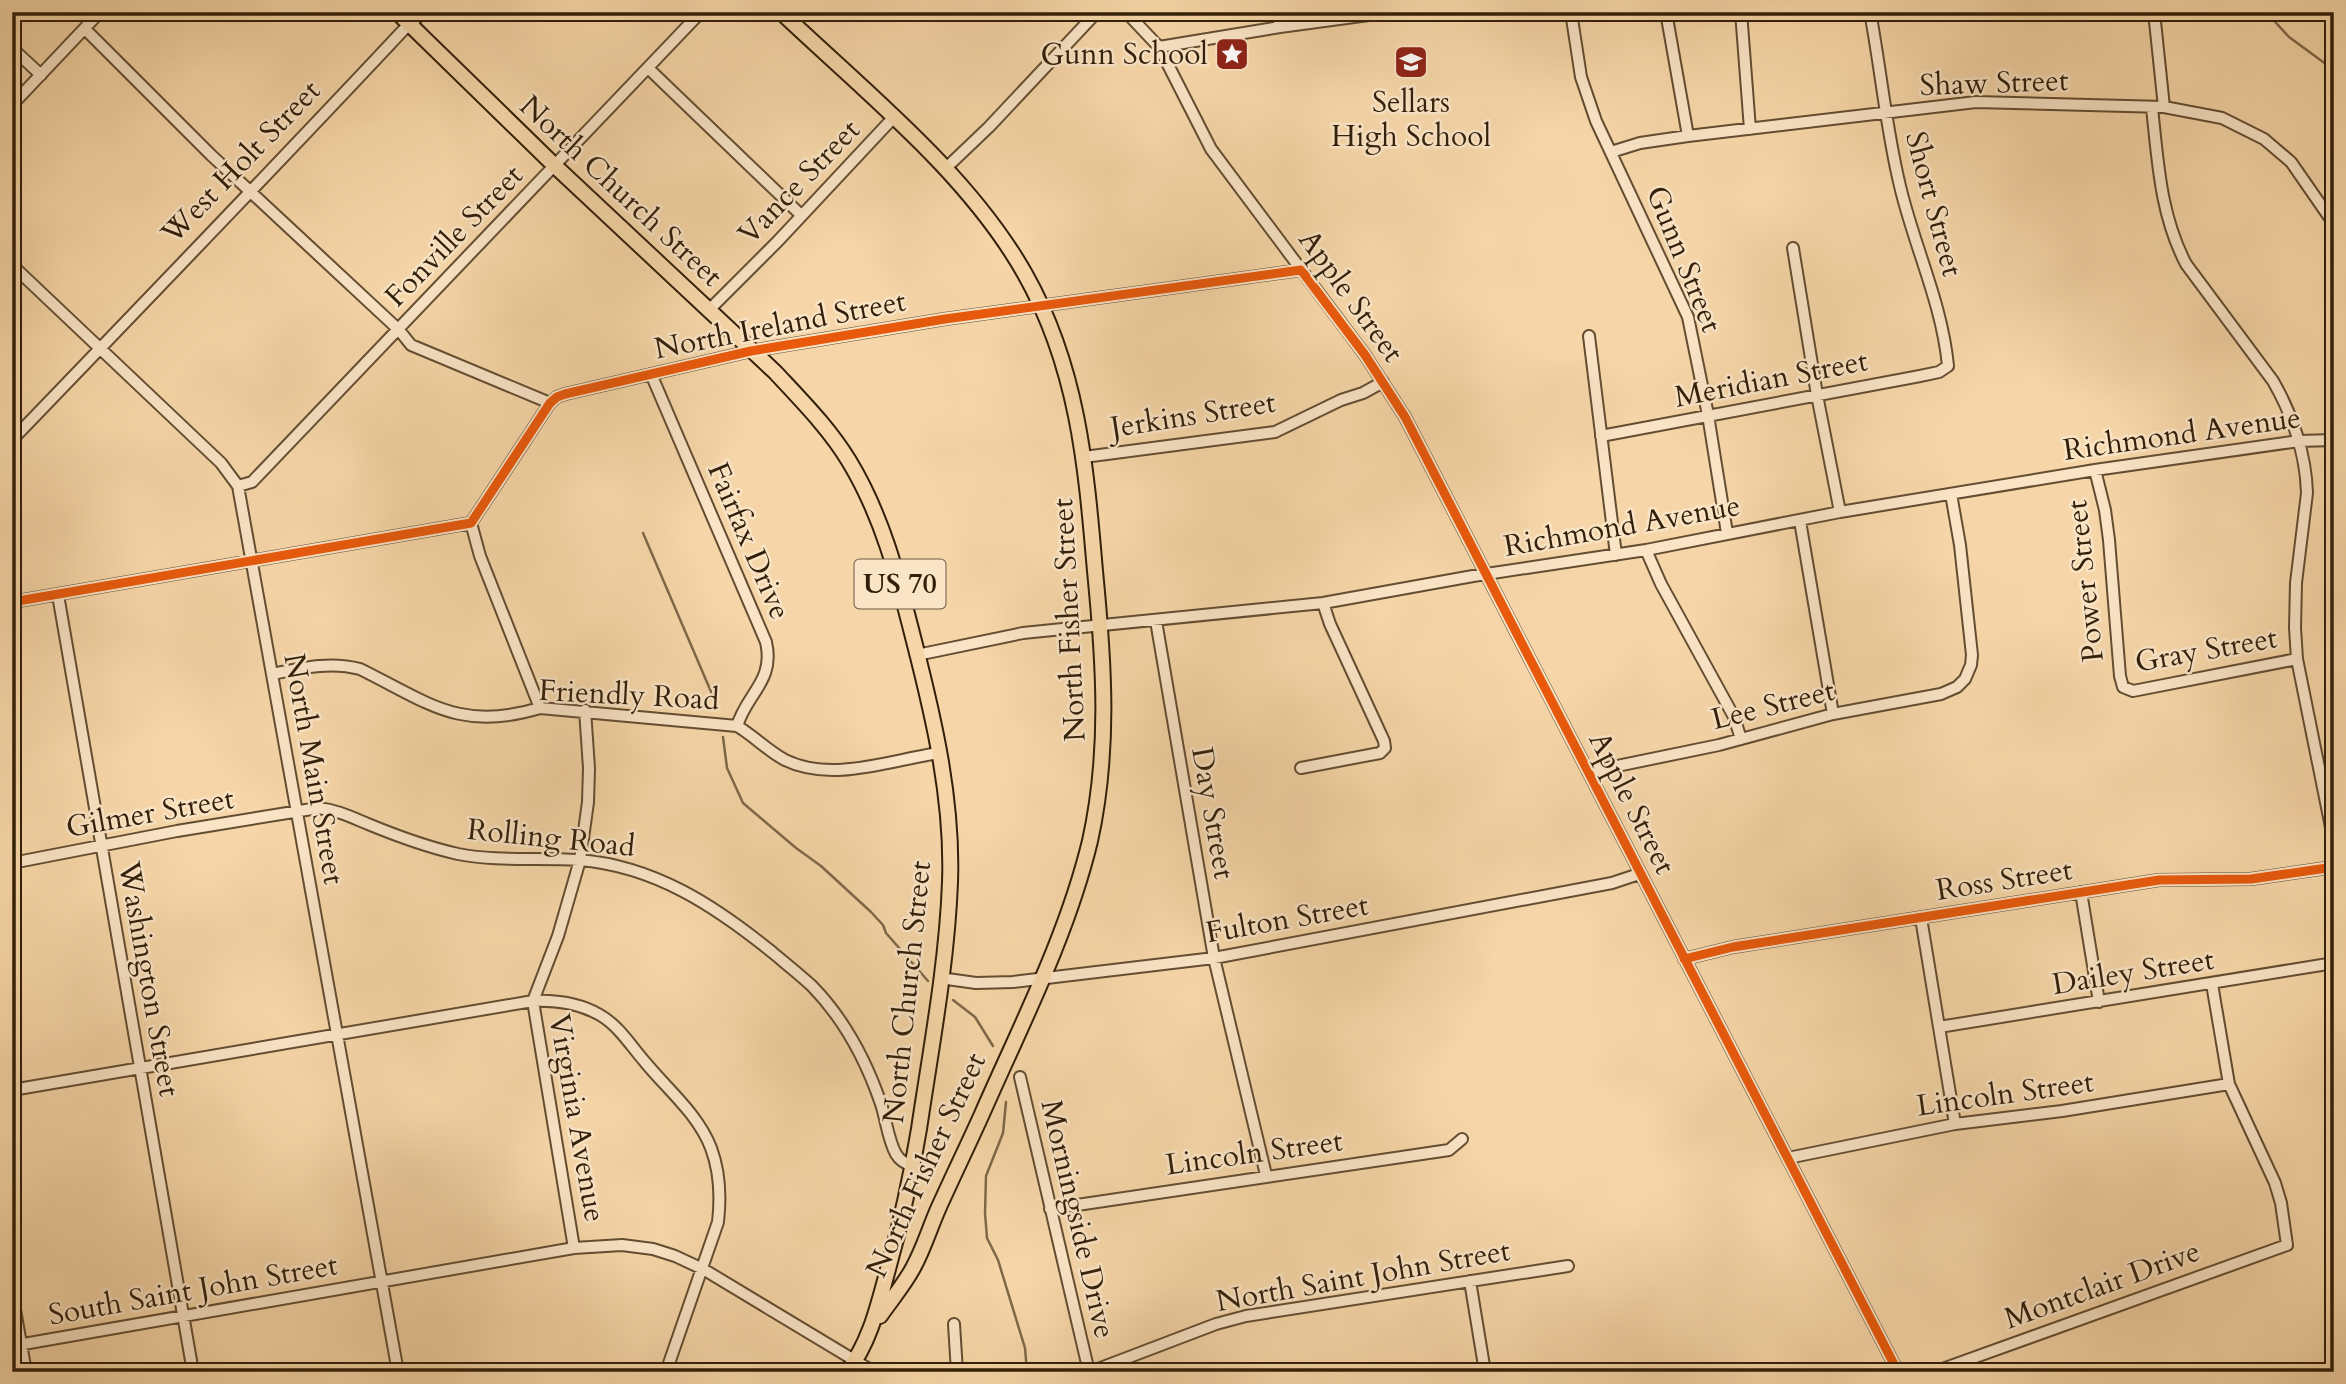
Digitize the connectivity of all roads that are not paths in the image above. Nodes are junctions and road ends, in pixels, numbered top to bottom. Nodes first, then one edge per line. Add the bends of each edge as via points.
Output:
1 (100, 12) edge
2 (397, 12) edge
3 (419, 12) edge
4 (701, 12) edge
5 (804, 12) edge
6 (1097, 12) edge
7 (1126, 12) edge
8 (1277, 12) edge
9 (1391, 12) edge
10 (1571, 12) edge
11 (1666, 12) edge
12 (1741, 12) edge
13 (1870, 12) edge
14 (2154, 12) edge
15 (785, 16) edge
16 (408, 24) junction
17 (1280, 27) junction
18 (85, 29) junction
19 (1159, 47) junction
20 (12, 48) edge
21 (649, 69) junction
22 (41, 75) junction
23 (12, 104) edge
24 (2158, 108) junction
25 (1885, 112) junction
26 (893, 118) junction
27 (1750, 129) junction
28 (1688, 136) junction
29 (1611, 152) junction
30 (555, 166) junction
31 (946, 168) junction
32 (252, 191) junction
33 (800, 215) junction
34 (2334, 224) edge
35 (1793, 248) dead end
36 (12, 265) edge
37 (1301, 270) junction
38 (1041, 305) junction
39 (710, 309) junction
40 (399, 330) junction
41 (1589, 336) dead end
42 (100, 348) junction
43 (751, 351) junction
44 (1948, 366) joint
45 (652, 374) junction
46 (1384, 382) junction
47 (1817, 395) junction
48 (550, 403) junction
49 (1708, 415) junction
50 (1601, 436) junction
51 (12, 440) edge
52 (2334, 440) edge
53 (2299, 441) junction
54 (1084, 457) junction
55 (2095, 470) junction
56 (238, 486) junction
57 (1951, 494) junction
58 (1840, 512) junction
59 (1800, 521) junction
60 (471, 523) junction
61 (1727, 533) junction
62 (1646, 550) junction
63 (1616, 555) junction
64 (253, 561) junction
65 (1488, 574) junction
66 (58, 595) junction
67 (12, 602) edge
68 (1323, 603) junction
69 (1156, 621) junction
70 (1100, 627) junction
71 (918, 655) junction
72 (2297, 659) junction
73 (272, 674) junction
74 (2123, 687) joint
75 (540, 708) junction
76 (585, 710) junction
77 (1833, 713) junction
78 (737, 726) junction
79 (1741, 739) junction
80 (939, 753) junction
81 (1301, 768) dead end
82 (1588, 772) junction
83 (297, 811) junction
84 (2334, 842) edge
85 (101, 846) junction
86 (580, 860) junction
87 (12, 863) edge
88 (2334, 867) edge
89 (1639, 874) junction
90 (2081, 892) junction
91 (1921, 918) junction
92 (1214, 958) junction
93 (1684, 959) junction
94 (2334, 963) edge
95 (940, 978) junction
96 (1042, 978) junction
97 (2211, 984) junction
98 (533, 1001) junction
99 (2099, 1002) junction
100 (1939, 1027) junction
101 (337, 1034) junction
102 (139, 1068) junction
103 (1020, 1077) dead end
104 (2229, 1084) junction
105 (12, 1090) edge
106 (1955, 1124) junction
107 (1462, 1139) dead end
108 (1788, 1158) junction
109 (913, 1166) junction
110 (1266, 1175) junction
111 (1050, 1209) junction
112 (574, 1248) junction
113 (1568, 1265) dead end
114 (703, 1269) junction
115 (1470, 1281) junction
116 (382, 1283) junction
117 (12, 1293) edge
118 (182, 1315) junction
119 (954, 1324) dead end
120 (873, 1326) junction
121 (17, 1345) edge
122 (851, 1366) edge
123 (26, 1372) edge
124 (193, 1372) edge
125 (398, 1372) edge
126 (666, 1372) edge
127 (874, 1372) edge
128 (957, 1372) edge
129 (1090, 1372) edge
130 (1485, 1372) edge
131 (1898, 1372) edge
132 (1934, 1372) edge

1 - 18 street
2 - 16 main road, North Church Street / US 70
3 - 16 main road, West Holt Street
4 - 21 street, Fonville Street
5 - 15 street
6 - 31 street
7 - 19 street, Apple Street
8 - 17 street
9 - 17 street
10 - 29 street, Gunn Street via 1585,90
11 - 28 street
12 - 27 street
13 - 25 street, Short Street
14 - 24 street
15 - 26 main road, North Fisher Street / US 70
16 - 30 main road, North Church Street / US 70
16 - 32 street, West Holt Street
17 - 19 street
18 - 22 street
18 - 32 street
19 - 37 street, Apple Street via 1211,149
20 - 22 street
21 - 30 street, Fonville Street
21 - 33 street
22 - 23 street
24 - 25 street, Shaw Street via 2004,101
24 - 34 street, Shaw Street via 2222,118 2264,139 2291,162
24 - 53 street via 2164,206 2176,246 2273,381
25 - 27 street, Shaw Street
25 - 44 street, Short Street via 1900,188 1932,288
26 - 31 main road, North Fisher Street / US 70
26 - 33 street, Vance Street
27 - 28 street, Shaw Street
28 - 29 street, Shaw Street
29 - 49 street, Gunn Street via 1688,317
30 - 39 main road, North Church Street / US 70
30 - 40 street, Fonville Street
31 - 38 main road, North Fisher Street / US 70 via 996,228
32 - 40 street
32 - 42 street, West Holt Street
33 - 39 street, Vance Street
35 - 47 street
36 - 42 street, North Main Street
37 - 38 street, North Ireland Street
37 - 46 street, Apple Street
38 - 43 street, North Ireland Street
38 - 54 main road, North Fisher Street / US 70 via 1069,381
39 - 43 main road, North Church Street / US 70
40 - 48 street via 413,347
40 - 56 street, Fonville Street via 252,482
41 - 50 street
42 - 51 street, West Holt Street
42 - 56 street, North Main Street via 221,463
43 - 45 street, North Ireland Street
43 - 71 main road, North Church Street / US 70 via 805,404 860,481 886,540
44 - 47 street, Meridian Street via 1929,374
45 - 48 street, North Ireland Street via 565,394
45 - 78 street, Fairfax Drive via 766,642 767,672
46 - 54 street, Jerkins Street via 1275,432
46 - 65 street, Apple Street
47 - 49 street, Meridian Street
47 - 58 street
48 - 60 street
49 - 50 street, Meridian Street
49 - 61 street, Gunn Street
50 - 63 street
52 - 53 street, Richmond Avenue
53 - 55 street, Richmond Avenue
53 - 72 street via 2307,493 2296,583
54 - 70 main road, North Fisher Street / US 70
55 - 57 street, Richmond Avenue
55 - 74 street, Power Street via 2105,510
56 - 64 street, North Main Street
57 - 58 street, Richmond Avenue
57 - 77 street, Lee Street via 1972,648 1965,679 1941,694
58 - 59 street, Richmond Avenue
59 - 61 street, Richmond Avenue
59 - 77 street
60 - 64 street
60 - 75 street
61 - 62 street, Richmond Avenue
62 - 63 street, Richmond Avenue
62 - 79 street via 1734,717
63 - 65 street, Richmond Avenue
64 - 66 street
64 - 73 street, North Main Street
65 - 68 street, Richmond Avenue
65 - 82 street, Apple Street
66 - 67 street
66 - 85 street, Washington Street
68 - 69 street, Richmond Avenue
68 - 81 street via 1385,744 1380,753
69 - 70 street, Richmond Avenue
69 - 92 street, Day Street
70 - 71 street, Richmond Avenue via 1023,633
70 - 96 main road, North Fisher Street / US 70 via 1105,717 1097,803 1074,896
71 - 80 main road, North Church Street / US 70
72 - 74 street, Gray Street via 2133,691
72 - 84 street
73 - 75 street, Friendly Road via 338,665 360,669 459,715 509,716
73 - 83 street, North Main Street
75 - 76 street, Friendly Road
76 - 78 street, Friendly Road
76 - 86 street, Virginia Avenue via 589,791
77 - 79 street, Lee Street
78 - 80 street, Friendly Road via 789,761 824,770
79 - 82 street, Lee Street
80 - 95 main road, North Church Street / US 70 via 950,850
82 - 89 street, Apple Street
83 - 85 street, Gilmer Street
83 - 86 street, Rolling Road via 333,809 417,843 461,854
83 - 101 street, North Main Street
85 - 87 street, Gilmer Street
85 - 102 street, Washington Street
86 - 98 street, Virginia Avenue
86 - 109 street, Rolling Road via 635,870 678,887 743,929 811,986 858,1049 894,1151
88 - 90 street, Ross Street via 2251,878 2159,880
89 - 92 street, Fulton Street via 1612,883
89 - 93 street, Apple Street
90 - 91 street, Ross Street
90 - 99 street
91 - 93 street, Ross Street
91 - 100 street
92 - 96 street, Fulton Street
92 - 110 street, Day Street
93 - 108 street, Apple Street
94 - 97 street, Dailey Street
95 - 96 street, Fulton Street via 995,983
95 - 109 main road, North Church Street / US 70
96 - 120 main road, North Fisher Street / US 70 via 913,1269
97 - 99 street, Dailey Street
97 - 104 street
98 - 101 street
98 - 112 street, Virginia Avenue
98 - 114 street via 573,1004 608,1020 699,1124 717,1168 720,1202
99 - 100 street, Dailey Street
100 - 106 street
101 - 102 street
101 - 116 street, North Main Street
102 - 105 street
102 - 118 street, Washington Street
103 - 111 street, Morningside Drive
104 - 106 street, Lincoln Street
104 - 132 street, Montclair Drive via 2275,1183 2287,1245
106 - 108 street, Lincoln Street
107 - 110 street, Lincoln Street via 1449,1150
108 - 131 street, Apple Street
109 - 120 main road, North Church Street / US 70
110 - 111 street, Lincoln Street
111 - 129 street, Morningside Drive
112 - 114 street via 638,1247
112 - 116 street
113 - 115 street, North Saint John Street
114 - 122 street
114 - 126 street
115 - 129 street, North Saint John Street via 1246,1316
115 - 130 street
116 - 118 street, South Saint John Street
116 - 125 street, North Main Street
117 - 121 street
118 - 121 street, South Saint John Street
118 - 124 street, Washington Street
119 - 128 street
120 - 122 main road, North Church Street / US 70
121 - 123 street
122 - 127 street

